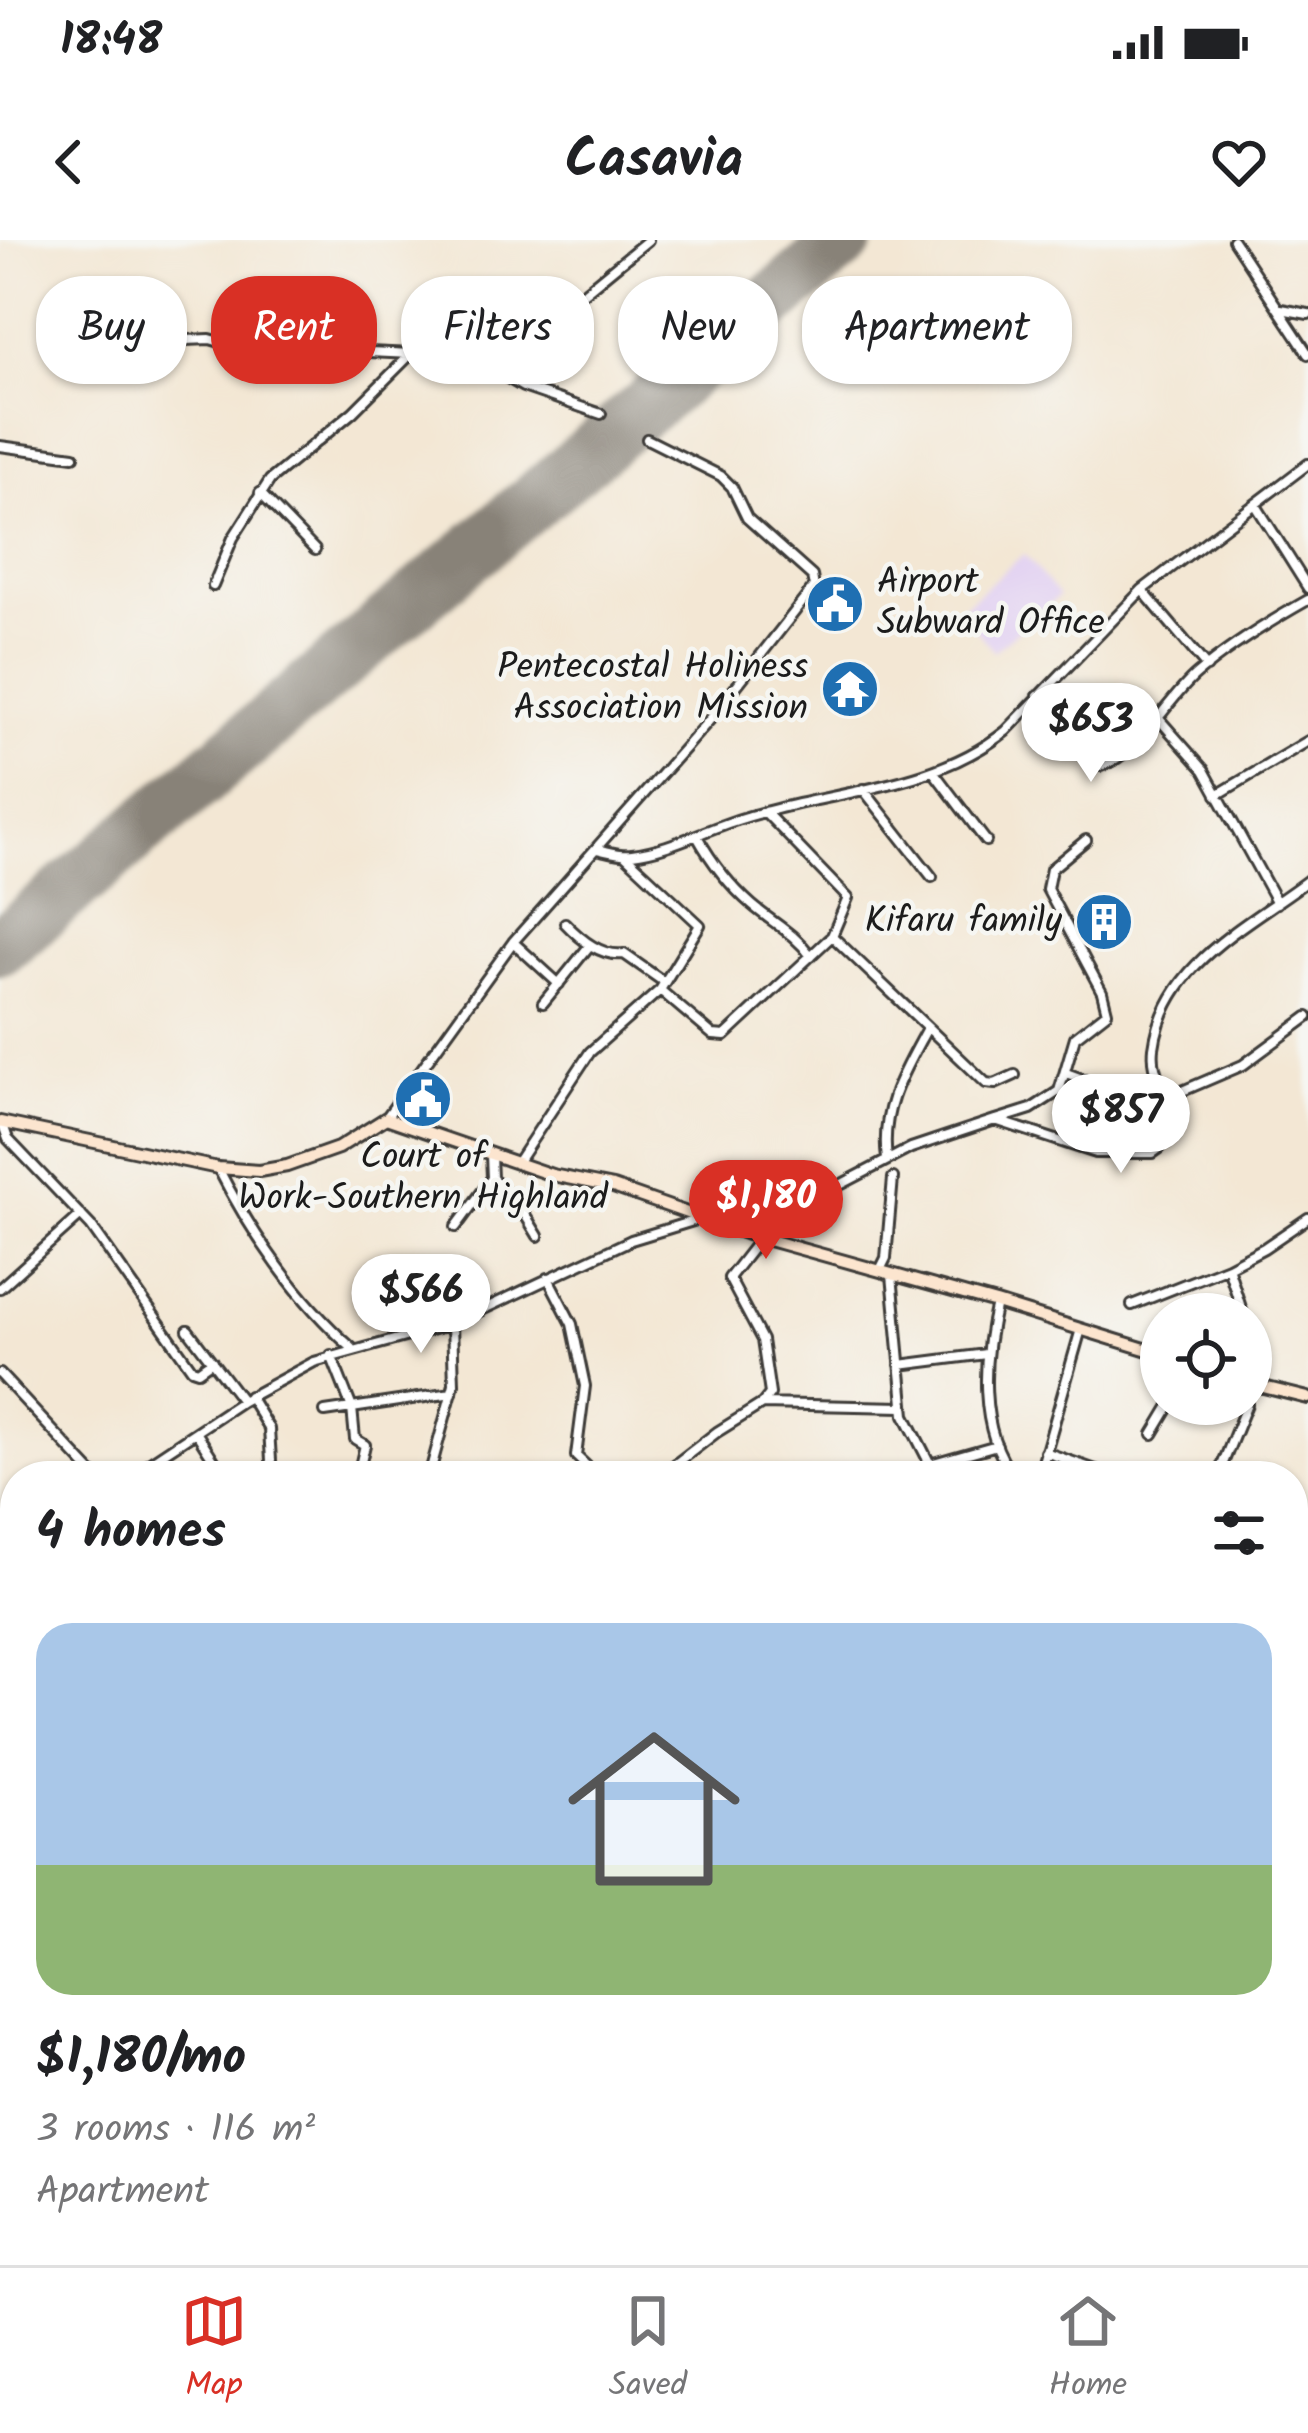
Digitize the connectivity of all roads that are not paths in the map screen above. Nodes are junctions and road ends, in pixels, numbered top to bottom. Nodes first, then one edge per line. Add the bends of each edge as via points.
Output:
1 (648, 240) edge
2 (1233, 240) edge
3 (594, 284) edge
4 (1279, 309) junction
5 (1308, 314) edge
6 (187, 340) edge
7 (401, 353) edge
8 (1308, 354) edge
9 (401, 365) edge
10 (518, 384) edge
11 (601, 413) dead end
12 (647, 440) dead end
13 (0, 446) edge
14 (74, 456) dead end
15 (1308, 464) edge
16 (260, 493) junction
17 (1257, 507) junction
18 (315, 550) dead end
19 (213, 586) dead end
20 (1308, 589) edge
21 (1142, 590) junction
22 (1308, 599) edge
23 (1207, 667) junction
24 (1038, 696) junction
25 (1160, 718) junction
26 (1308, 741) edge
27 (933, 770) junction
28 (863, 789) junction
29 (1217, 795) junction
30 (765, 812) junction
31 (697, 836) junction
32 (1086, 840) dead end
33 (986, 841) dead end
34 (596, 849) junction
35 (625, 855) junction
36 (932, 877) dead end
37 (1308, 880) edge
38 (1277, 903) junction
39 (565, 923) dead end
40 (832, 936) junction
41 (513, 942) junction
42 (590, 945) junction
43 (812, 956) junction
44 (559, 984) junction
45 (662, 986) junction
46 (543, 1003) dead end
47 (1308, 1016) edge
48 (928, 1028) junction
49 (1066, 1073) junction
50 (1015, 1075) dead end
51 (1165, 1094) junction
52 (386, 1118) junction
53 (995, 1120) junction
54 (1, 1122) edge
55 (491, 1155) junction
56 (886, 1159) junction
57 (516, 1163) junction
58 (218, 1168) junction
59 (492, 1178) junction
60 (893, 1178) dead end
61 (81, 1215) junction
62 (705, 1218) junction
63 (1308, 1218) edge
64 (456, 1227) dead end
65 (747, 1234) junction
66 (538, 1236) dead end
67 (761, 1237) junction
68 (1228, 1267) junction
69 (886, 1272) junction
70 (548, 1278) junction
71 (0, 1288) edge
72 (1237, 1293) edge
73 (996, 1303) junction
74 (1132, 1305) dead end
75 (452, 1324) junction
76 (1081, 1329) junction
77 (188, 1330) dead end
78 (1140, 1347) edge
79 (353, 1348) junction
80 (986, 1354) junction
81 (331, 1355) junction
82 (212, 1361) junction
83 (900, 1365) junction
84 (0, 1374) edge
85 (1272, 1389) edge
86 (452, 1393) junction
87 (246, 1398) junction
88 (1308, 1398) edge
89 (762, 1404) junction
90 (903, 1407) junction
91 (352, 1408) junction
92 (325, 1412) dead end
93 (1159, 1425) edge
94 (1239, 1425) edge
95 (196, 1432) junction
96 (1153, 1434) dead end
97 (997, 1445) junction
98 (1046, 1452) junction
99 (81, 1461) edge
100 (152, 1461) edge
101 (214, 1461) edge
102 (272, 1461) edge
103 (361, 1461) edge
104 (433, 1461) edge
105 (581, 1461) edge
106 (680, 1461) edge
107 (926, 1461) edge
108 (942, 1461) edge
109 (1003, 1461) edge
110 (1043, 1461) edge
111 (1071, 1461) edge
112 (1225, 1461) edge

1 - 3 street
2 - 4 street
4 - 5 street
4 - 8 street
6 - 7 street via 261,354 293,342
9 - 16 street
10 - 11 street
12 - 34 street via 722,476 747,518 815,582 713,716
13 - 14 street
15 - 17 street
16 - 18 street
16 - 19 street
17 - 20 street
17 - 21 street
21 - 23 street
21 - 24 street
22 - 23 street
23 - 25 street
24 - 25 street via 1101,766
24 - 27 street via 983,749
25 - 29 street
26 - 29 street
27 - 28 street
27 - 33 street
28 - 30 street
28 - 36 street
29 - 38 street
30 - 31 street
30 - 40 street via 848,898
31 - 35 street
31 - 43 street via 751,904
32 - 49 street via 1051,869 1047,889 1107,1012 1075,1037
34 - 35 street
34 - 41 street
35 - 45 street via 700,925
37 - 38 street
38 - 51 street via 1184,975 1169,999 1154,1047
39 - 42 street
40 - 43 street
40 - 48 street
41 - 44 street
41 - 52 street
42 - 44 street
42 - 45 street via 624,954
43 - 45 street via 725,1036 713,1035
44 - 46 street
45 - 57 street via 590,1052
47 - 51 street via 1243,1065
48 - 50 street via 986,1083
48 - 56 street via 892,1100
49 - 51 street
49 - 53 street via 1050,1098
51 - 53 street via 1154,1154 1096,1153
52 - 55 street
52 - 58 street via 313,1158 260,1171
53 - 56 street
54 - 58 street
54 - 61 street
55 - 57 street
55 - 59 street
56 - 65 street
57 - 62 street
58 - 79 street via 251,1227
59 - 64 street
59 - 66 street
60 - 69 street
61 - 71 street
61 - 82 street via 192,1369
62 - 65 street
62 - 70 street
63 - 68 street
65 - 67 street
67 - 69 street
67 - 89 street via 729,1277 762,1340 770,1390
68 - 72 street
68 - 74 street
69 - 73 street
69 - 83 street
70 - 75 street
70 - 105 street via 572,1324 585,1386 576,1439
73 - 76 street
73 - 80 street
75 - 79 street
75 - 86 street
76 - 78 street
76 - 98 street
77 - 82 street
79 - 81 street
80 - 83 street
80 - 97 street
81 - 87 street
81 - 91 street
82 - 87 street
83 - 90 street
84 - 99 street
85 - 88 street
86 - 91 street
86 - 104 street
87 - 95 street
87 - 102 street via 271,1438
89 - 90 street
89 - 106 street
90 - 107 street
91 - 92 street
91 - 103 street via 355,1439 365,1445
93 - 96 street
94 - 112 street
95 - 100 street
95 - 101 street
97 - 108 street
97 - 109 street
98 - 110 street
98 - 111 street

